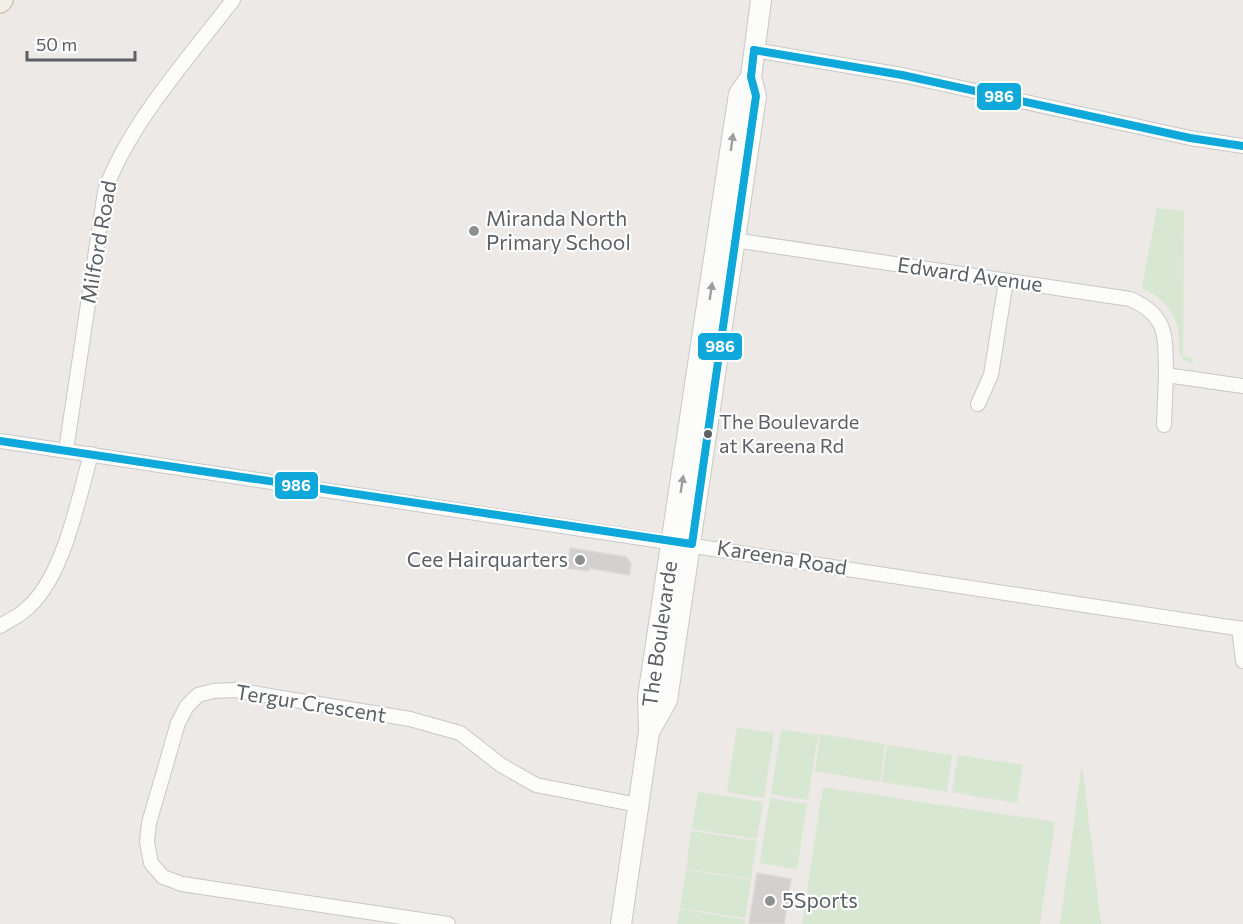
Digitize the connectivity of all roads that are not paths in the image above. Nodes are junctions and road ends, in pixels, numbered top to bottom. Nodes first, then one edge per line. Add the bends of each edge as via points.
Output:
1 (233, 0) edge
2 (761, 0) edge
3 (754, 50) junction
4 (1243, 146) edge
5 (727, 239) junction
6 (1006, 280) junction
7 (1166, 375) junction
8 (1243, 386) edge
9 (978, 404) dead end
10 (1164, 425) dead end
11 (0, 441) edge
12 (66, 450) junction
13 (91, 454) junction
14 (682, 543) junction
15 (0, 626) edge
16 (1241, 628) edge
17 (1243, 661) edge
18 (638, 805) junction
19 (448, 924) edge
20 (621, 924) edge

1 - 12 street, Milford Road via 165,89 114,165 105,191
2 - 3 main road, The Boulevarde
3 - 4 street via 902,75
3 - 5 main road, The Boulevarde via 751,77 740,94
5 - 6 street, Edward Avenue
5 - 14 main road, The Boulevarde
6 - 7 street, Edward Avenue via 1130,299 1147,306 1165,332
6 - 9 street via 991,375
7 - 8 street
7 - 10 street, Edward Avenue
11 - 12 street, Kareena Road
12 - 13 street, Kareena Road
13 - 14 street, Kareena Road
13 - 15 street via 50,578 26,610
14 - 16 street, Kareena Road
14 - 18 main road, The Boulevarde via 667,700 649,732
16 - 17 street
18 - 19 street, Tergur Crescent via 536,785 501,765 460,733 410,719 234,690 198,695 187,706 178,723 149,823 151,863 164,877 182,884
18 - 20 main road, The Boulevarde

